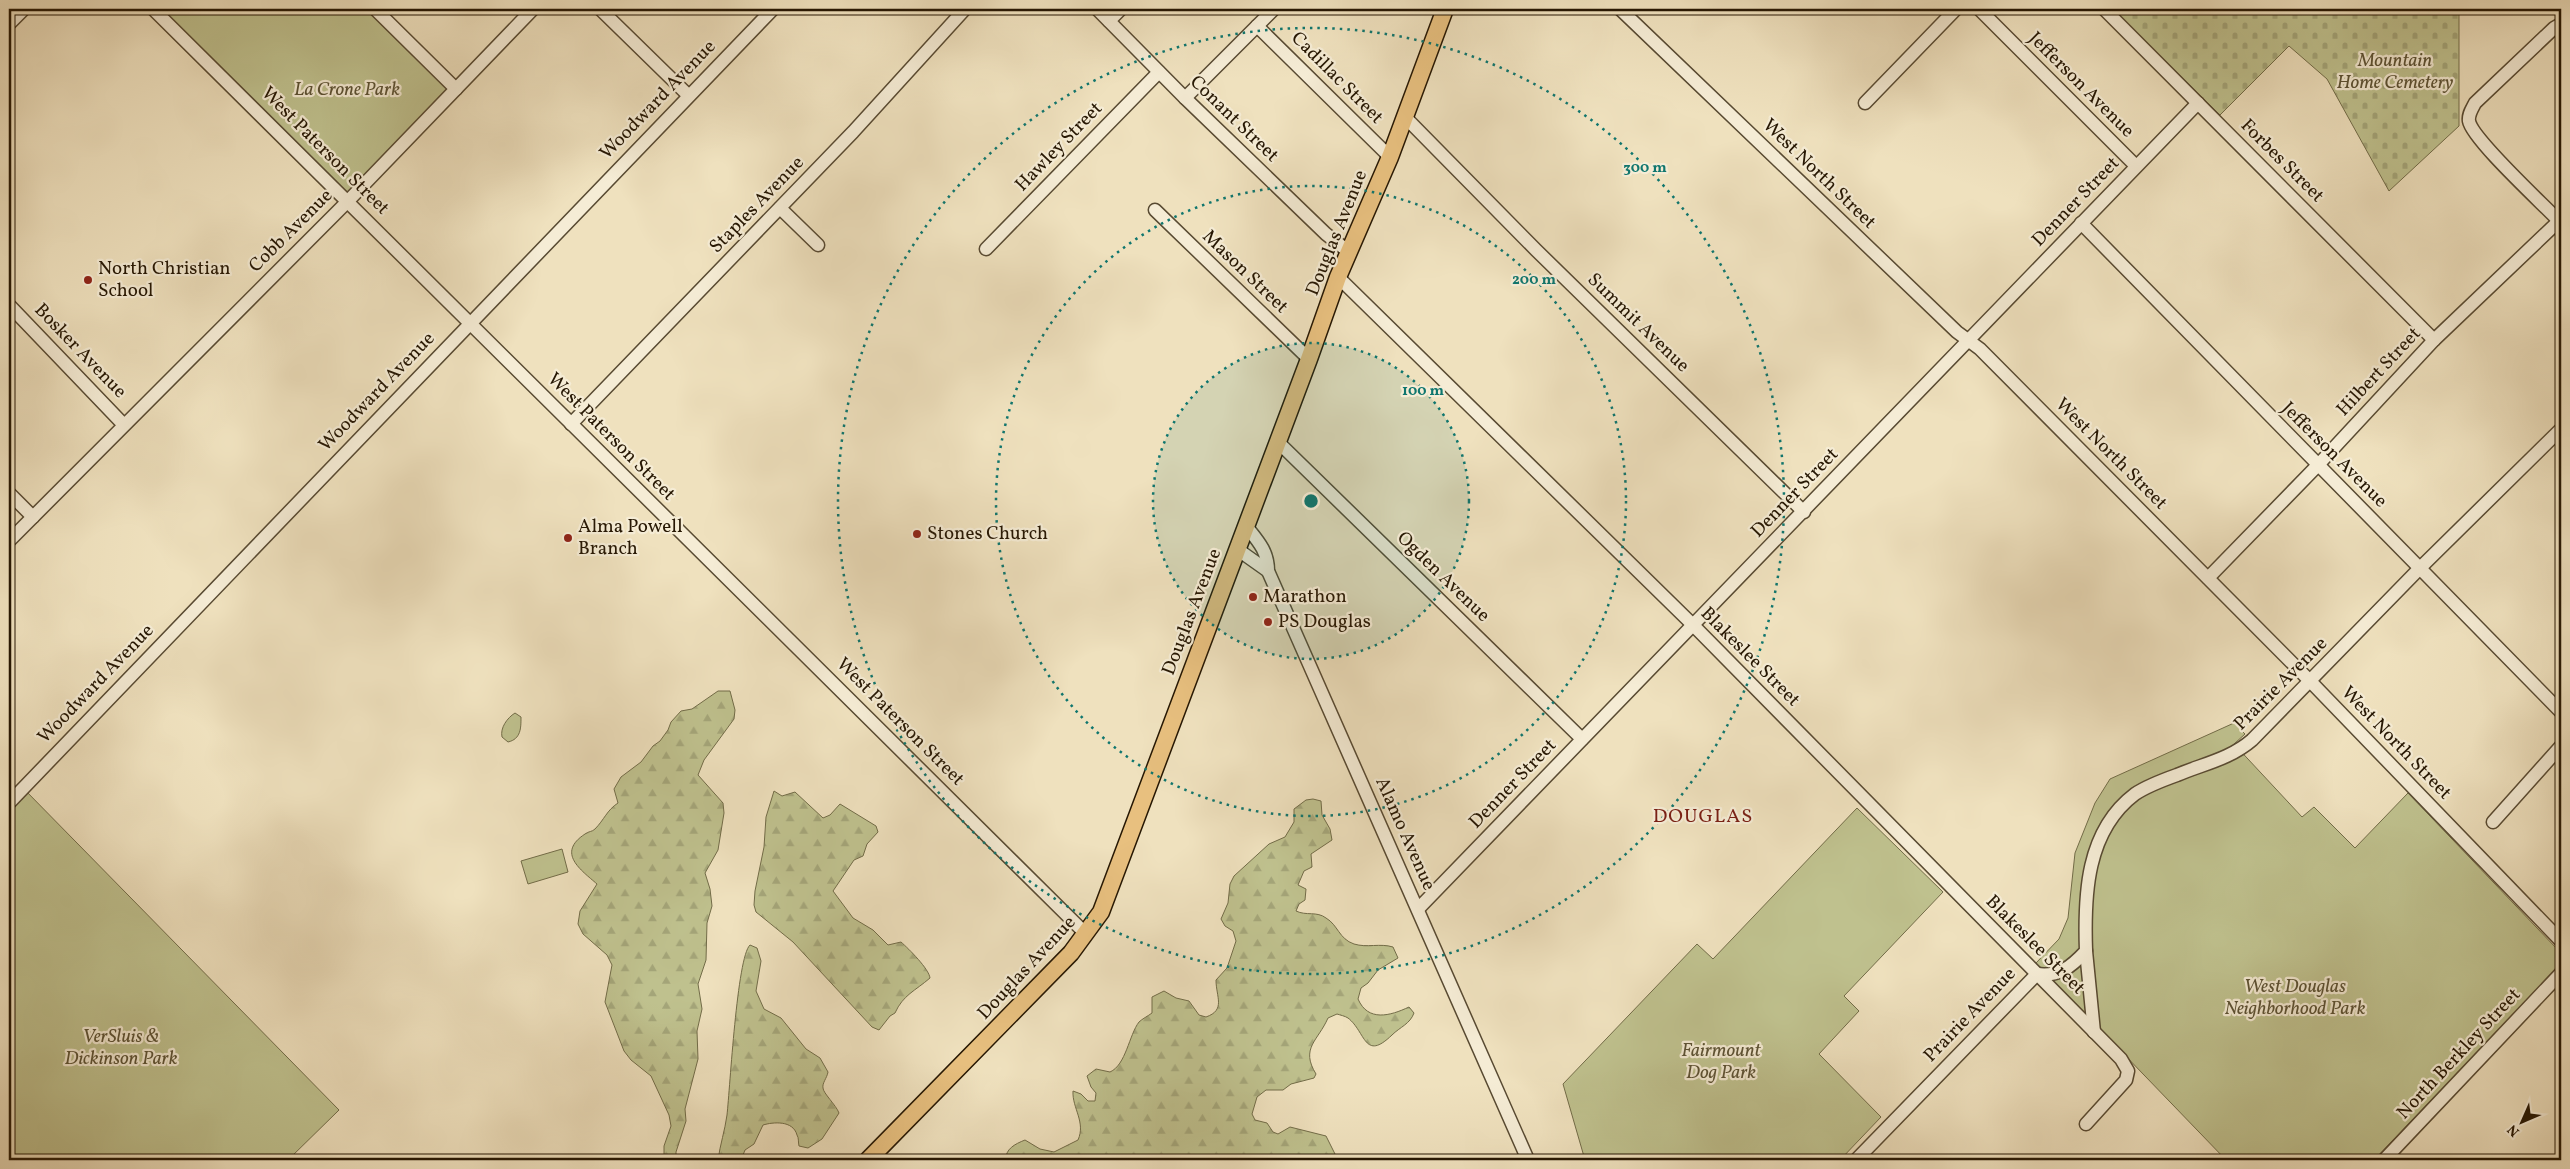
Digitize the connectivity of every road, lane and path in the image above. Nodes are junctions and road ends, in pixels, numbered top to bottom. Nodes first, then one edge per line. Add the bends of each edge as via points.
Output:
1 (24, 9) edge
2 (153, 9) edge
3 (375, 9) edge
4 (533, 9) edge
5 (600, 9) edge
6 (773, 9) edge
7 (965, 9) edge
8 (1097, 9) edge
9 (1121, 9) edge
10 (1274, 9) edge
11 (1445, 9) edge
12 (1956, 9) edge
13 (1979, 9) edge
14 (2104, 9) edge
15 (1624, 10) edge
16 (1109, 21) junction
17 (9, 24) edge
18 (2561, 24) edge
19 (1258, 26) junction
20 (1159, 72) junction
21 (456, 89) junction
22 (688, 95) junction
23 (1185, 98) junction
24 (1865, 103) dead end
25 (2198, 103) junction
26 (1405, 117) junction
27 (1390, 157) junction
28 (2136, 166) junction
29 (348, 200) junction
30 (780, 208) junction
31 (1155, 210) dead end
32 (2560, 220) edge
33 (2081, 223) junction
34 (818, 245) dead end
35 (986, 249) dead end
36 (1349, 252) junction
37 (1338, 277) junction
38 (9, 305) edge
39 (469, 322) junction
40 (2434, 340) junction
41 (1969, 341) junction
42 (1309, 359) junction
43 (123, 424) junction
44 (571, 424) junction
45 (2561, 429) edge
46 (1278, 442) junction
47 (2318, 465) junction
48 (9, 493) edge
49 (1804, 512) junction
50 (33, 517) junction
51 (1246, 526) junction
52 (9, 541) edge
53 (1237, 549) junction
54 (2420, 568) junction
55 (1268, 571) junction
56 (2208, 578) junction
57 (1692, 624) junction
58 (2310, 681) junction
59 (2561, 712) edge
60 (1582, 739) junction
61 (2561, 746) edge
62 (10, 799) edge
63 (2492, 822) dead end
64 (1418, 909) junction
65 (1086, 934) junction
66 (2561, 941) edge
67 (2086, 951) junction
68 (2037, 974) junction
69 (2561, 974) edge
70 (2094, 1032) junction
71 (2086, 1124) dead end
72 (868, 1160) edge
73 (1528, 1160) edge
74 (1856, 1160) edge
75 (2384, 1160) edge

1 - 17 street
2 - 29 street, West Paterson Street
3 - 21 street
4 - 21 street, Cobb Avenue
5 - 22 street
6 - 22 street, Woodward Avenue
7 - 30 street, Staples Avenue
8 - 16 street, Conant Street
9 - 16 street
10 - 19 street
11 - 26 main road, Douglas Avenue
12 - 24 street
13 - 28 street, Jefferson Avenue
14 - 25 street, Forbes Street
15 - 41 street, West North Street
16 - 20 street, Conant Street
18 - 32 street via 2482,96 2470,112 2469,122 2496,157
19 - 23 street
19 - 27 street, Cadillac Street
20 - 23 street, Conant Street
20 - 35 street, Hawley Street
21 - 29 street, Cobb Avenue
22 - 39 street, Woodward Avenue
23 - 36 street, Conant Street via 1326,234
25 - 28 street, Denner Street
25 - 40 street, Forbes Street
26 - 27 main road, Douglas Avenue
26 - 49 street, Summit Avenue
27 - 36 main road, Douglas Avenue
28 - 33 street, Denner Street
29 - 39 street, West Paterson Street
29 - 43 street, Cobb Avenue
30 - 34 street
30 - 44 street, Staples Avenue
31 - 42 street, Mason Street
32 - 40 street, Hilbert Street
33 - 41 street, Denner Street
33 - 47 street, Jefferson Avenue
36 - 37 main road, Douglas Avenue
37 - 42 main road, Douglas Avenue
37 - 57 street, Blakeslee Street
38 - 43 street, Bosker Avenue
39 - 44 street, West Paterson Street
39 - 62 street, Woodward Avenue
40 - 47 street, Hilbert Street
41 - 49 street, Denner Street
41 - 56 street, West North Street
42 - 46 main road, Douglas Avenue
43 - 50 street, Cobb Avenue
44 - 65 street, West Paterson Street
45 - 54 street, Prairie Avenue
46 - 51 main road, Douglas Avenue
46 - 60 street, Ogden Avenue
47 - 54 street, Jefferson Avenue
47 - 56 street, Hilbert Street
48 - 50 street
49 - 57 street, Denner Street
50 - 52 street, Cobb Avenue
51 - 53 main road, Douglas Avenue
51 - 55 street, Alamo Avenue via 1268,557
53 - 55 street
53 - 65 main road, Douglas Avenue via 1102,912
54 - 58 street, Prairie Avenue
54 - 59 street, Jefferson Avenue
55 - 64 street, Alamo Avenue
56 - 58 street, West North Street
57 - 60 street, Denner Street
57 - 68 street, Blakeslee Street
58 - 66 street, West North Street
58 - 67 street, Prairie Avenue via 2240,751 2152,785 2136,794 2110,820 2094,854 2089,875
60 - 64 street, Denner Street
61 - 63 street
64 - 73 street, Alamo Avenue
65 - 72 main road, Douglas Avenue via 1027,1000
67 - 68 street, Prairie Avenue via 2066,970 2051,975
67 - 70 street
68 - 70 street, Blakeslee Street
68 - 74 street, Prairie Avenue
69 - 75 street, North Berkley Street
70 - 71 street, Blakeslee Street via 2121,1059 2128,1071 2126,1080

